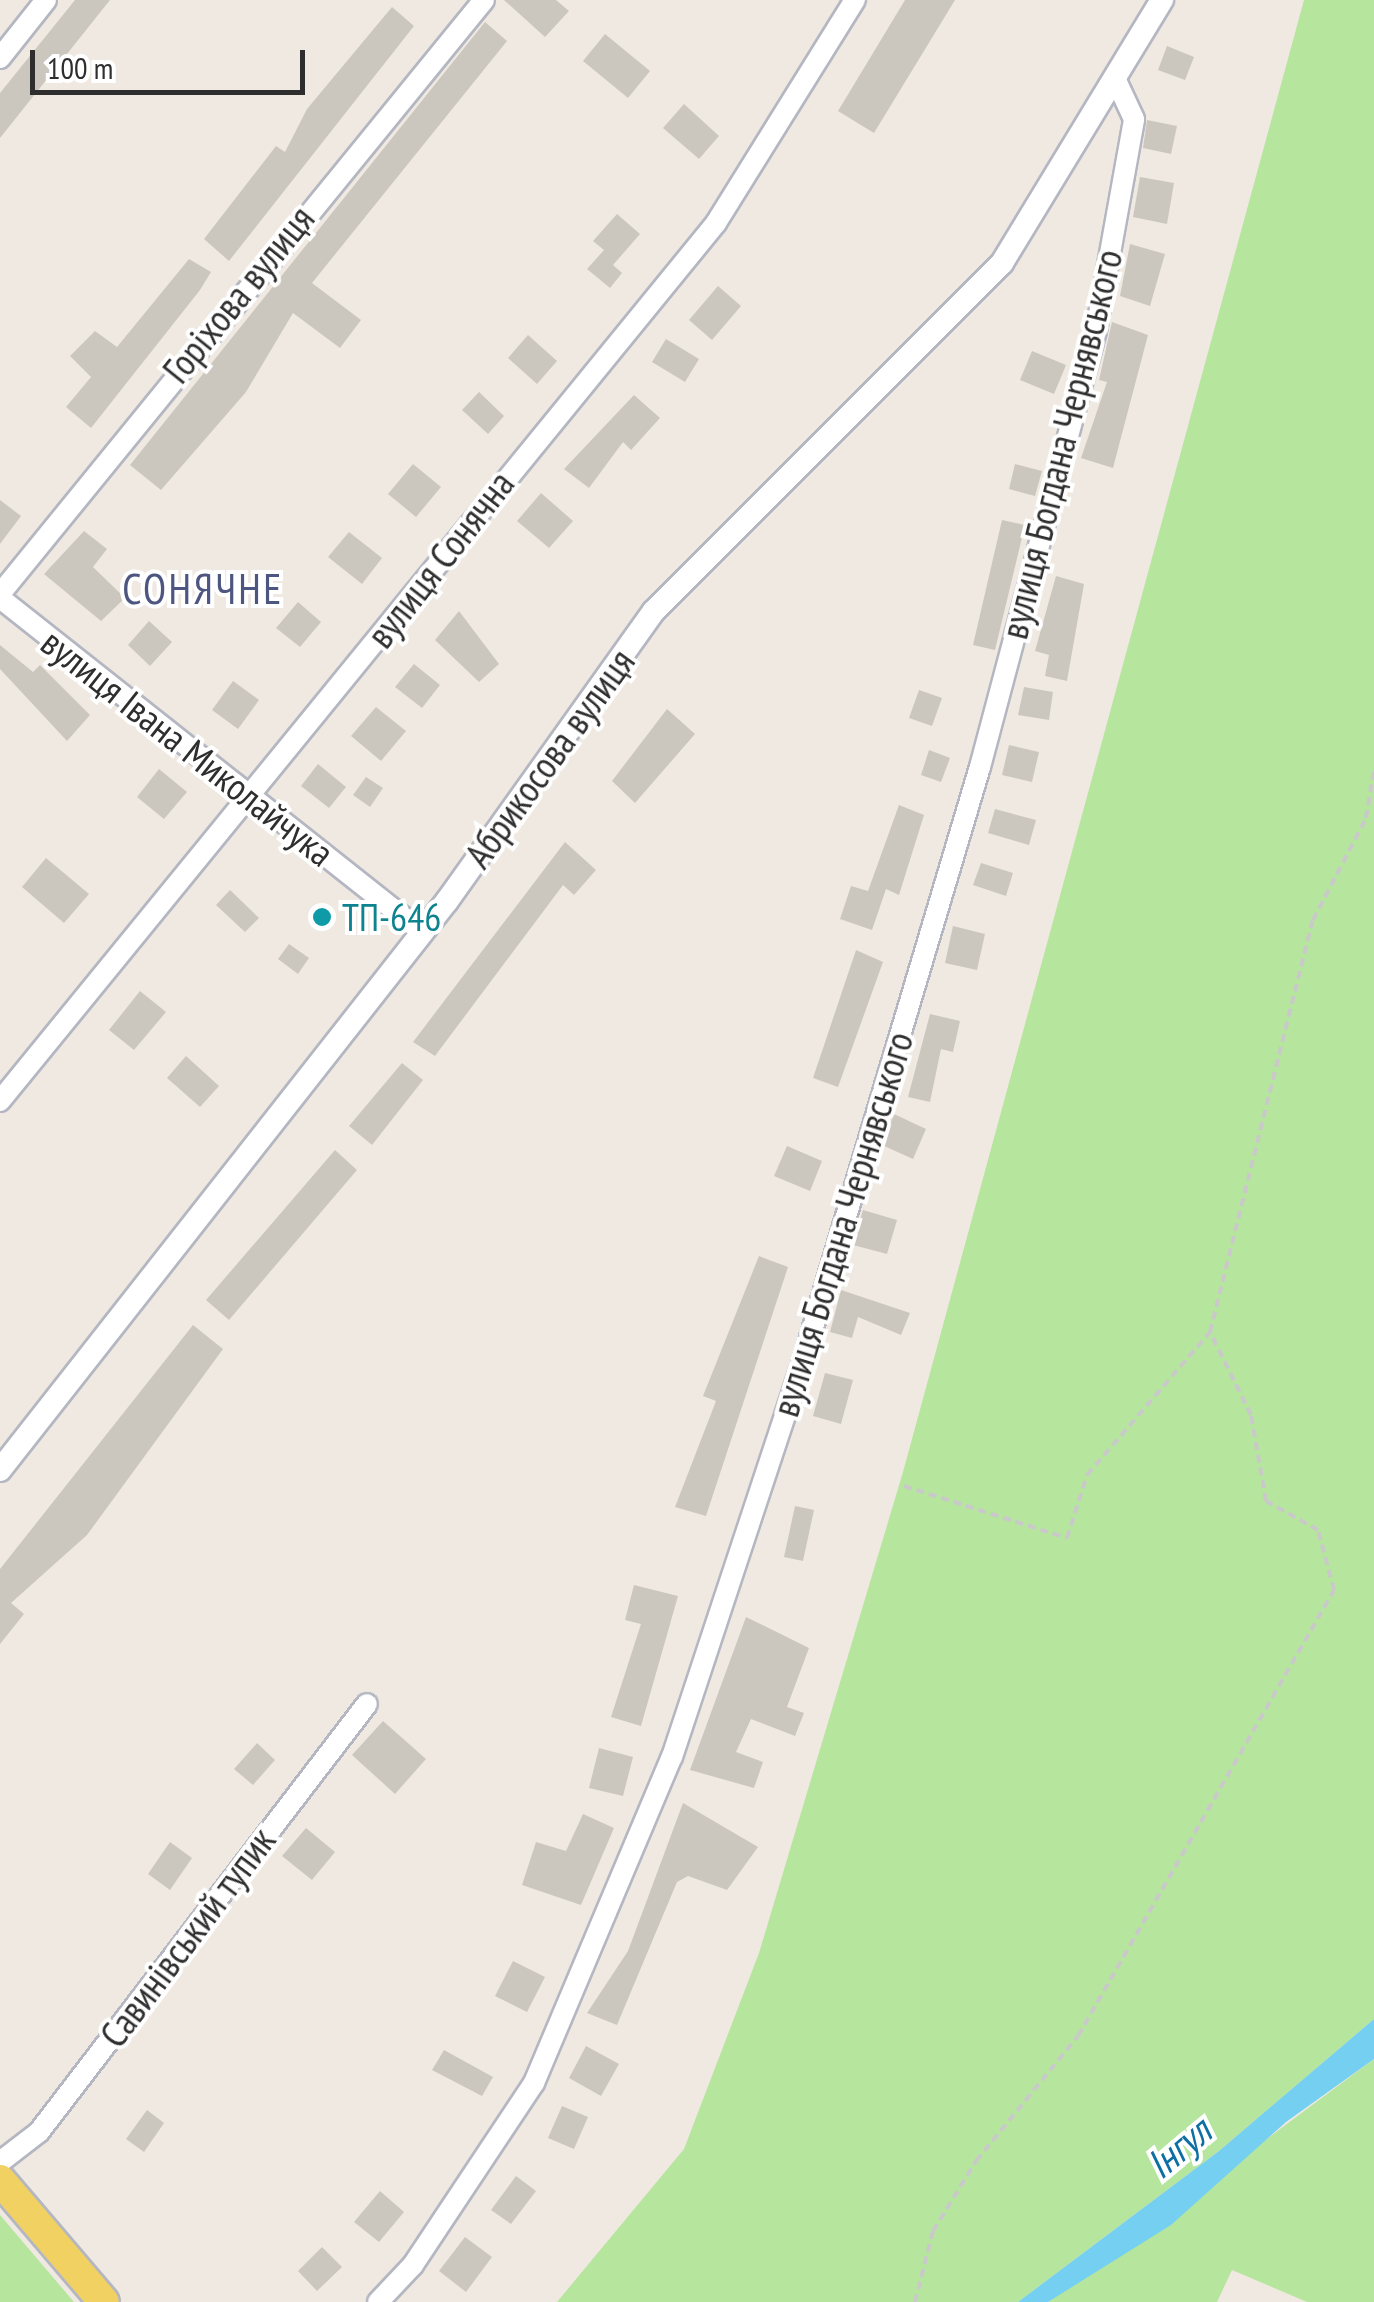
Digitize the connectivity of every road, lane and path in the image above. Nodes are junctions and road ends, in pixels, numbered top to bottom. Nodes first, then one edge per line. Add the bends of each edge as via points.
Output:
1 (46, 0) edge
2 (484, 0) edge
3 (855, 0) edge
4 (1162, 0) edge
5 (0, 58) edge
6 (1121, 77) junction
7 (0, 596) edge
8 (1374, 770) edge
9 (249, 796) junction
10 (422, 932) junction
11 (0, 1102) edge
12 (1210, 1332) junction
13 (0, 1470) edge
14 (904, 1486) dead end
15 (367, 1704) dead end
16 (0, 2162) edge
17 (0, 2180) edge
18 (104, 2302) edge
19 (378, 2302) edge
20 (915, 2302) edge

1 - 5 street
2 - 7 street, Горіхова вулиця via 267,256
3 - 9 street, вулиця Сонячна via 716,223
4 - 6 street, Абрикосова вулиця
6 - 10 street, Абрикосова вулиця via 1002,263 654,612
6 - 19 street, вулиця Богдана Чернявського via 1134,119 1096,331 805,1352 672,1757 534,2083 413,2264
7 - 9 street, вулиця Івана Миколайчука
8 - 12 path via 1366,818 1313,920
9 - 10 street, вулиця Івана Миколайчука
9 - 11 street, вулиця Сонячна
10 - 13 street, Абрикосова вулиця
12 - 14 path via 1096,1462 1067,1538
12 - 20 path via 1251,1415 1266,1501 1318,1530 1334,1590 1078,2036 976,2162 934,2231
15 - 16 street, Савинівський тупик via 39,2132
17 - 18 main road

